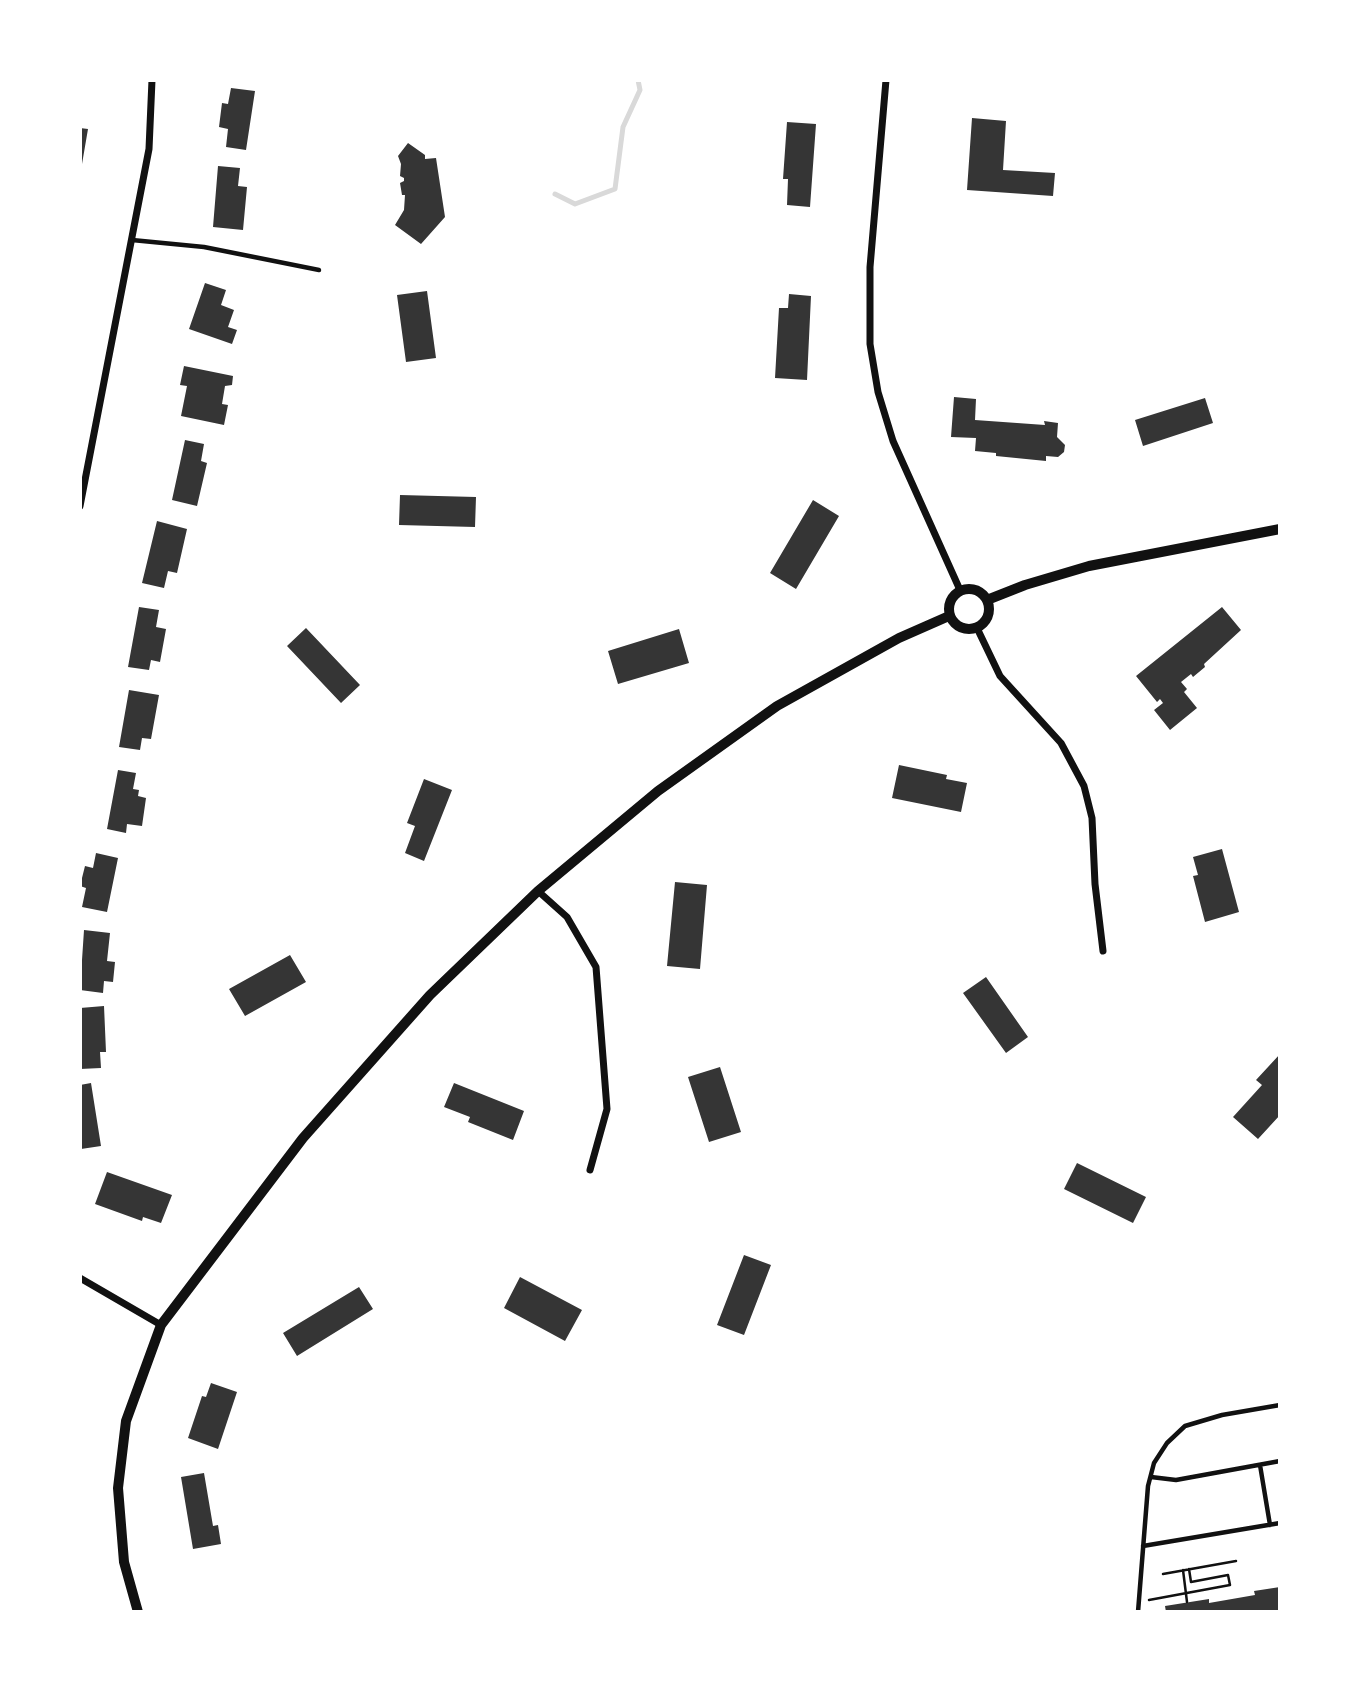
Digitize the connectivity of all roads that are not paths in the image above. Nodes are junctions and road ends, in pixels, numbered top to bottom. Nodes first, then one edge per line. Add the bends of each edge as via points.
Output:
1 (152, 80) edge
2 (886, 80) edge
3 (132, 240) junction
4 (319, 270) dead end
5 (80, 506) edge
6 (1279, 529) edge
7 (960, 590) junction
8 (987, 600) junction
9 (949, 616) junction
10 (977, 628) junction
11 (538, 891) junction
12 (1103, 951) dead end
13 (590, 1170) dead end
14 (80, 1278) edge
15 (162, 1325) junction
16 (1279, 1405) edge
17 (1279, 1461) edge
18 (1260, 1465) junction
19 (1151, 1477) junction
20 (1279, 1523) edge
21 (1270, 1525) junction
22 (1143, 1546) junction
23 (138, 1612) edge
24 (1138, 1612) edge

1 - 3 street via 149,149
2 - 7 street via 870,267 870,344 893,441
3 - 4 lane via 204,247
3 - 5 street
6 - 8 street via 1089,566
7 - 8 street via 978,591
7 - 9 street via 951,599
8 - 10 street via 987,620
9 - 10 street via 964,629
9 - 11 street via 899,638 777,706 658,791
10 - 12 street via 1000,676 1061,743 1084,786 1092,818
11 - 13 street via 567,917 596,967 607,1109
11 - 15 street via 430,995 303,1138
14 - 15 street
15 - 23 street via 126,1421 118,1488 124,1562
16 - 19 lane via 1185,1426 1167,1443
17 - 18 lane
18 - 19 lane via 1177,1480
18 - 21 lane
19 - 22 lane
20 - 21 lane
21 - 22 lane
22 - 24 lane

